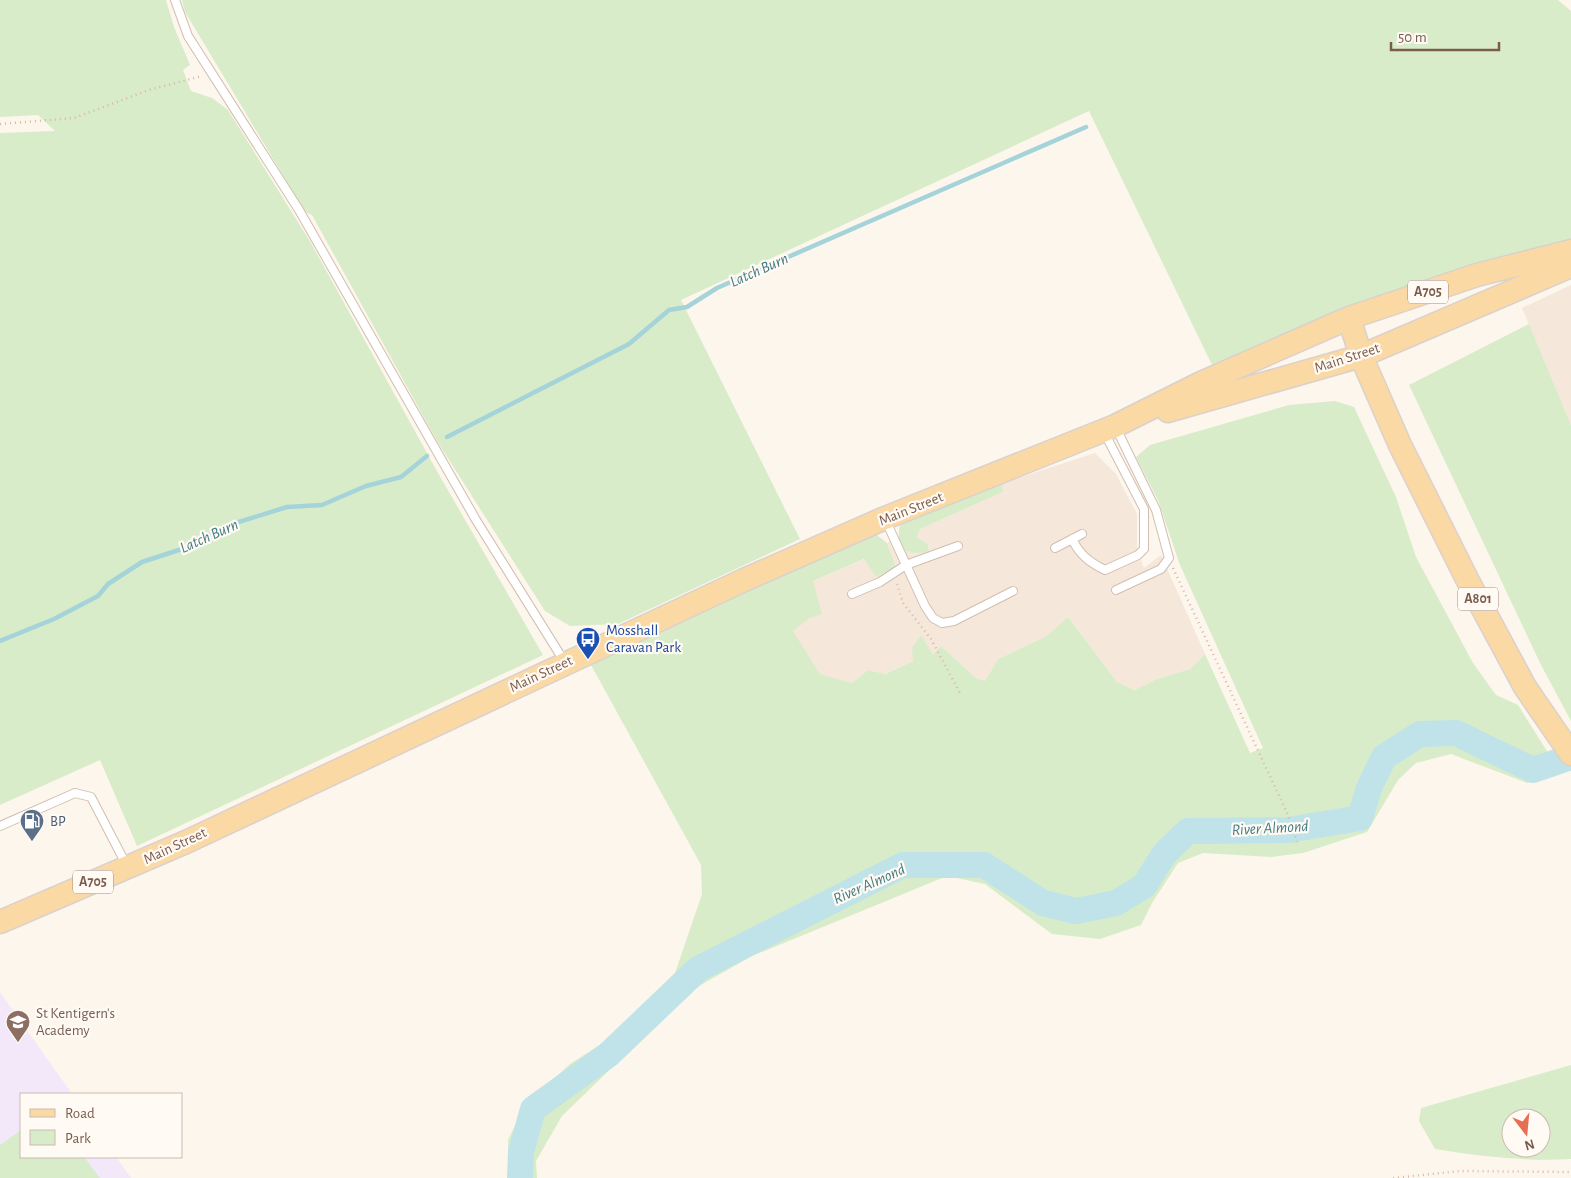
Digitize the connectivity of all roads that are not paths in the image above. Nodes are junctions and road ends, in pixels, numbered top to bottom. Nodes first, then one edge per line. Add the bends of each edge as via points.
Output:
1 (175, 0) edge
2 (1571, 251) edge
3 (1571, 266) edge
4 (1355, 337) junction
5 (1109, 429) junction
6 (885, 518) junction
7 (1082, 534) dead end
8 (1072, 539) junction
9 (958, 546) dead end
10 (1055, 548) dead end
11 (906, 565) junction
12 (1116, 590) dead end
13 (1013, 591) dead end
14 (852, 594) dead end
15 (564, 663) junction
16 (1569, 750) edge
17 (0, 826) edge
18 (128, 868) junction
19 (0, 922) edge

1 - 15 lane via 188,36 299,210 476,520
2 - 4 main road, Main Street / A705 via 1477,275
3 - 4 main road, Main Street / A705
4 - 5 main road, Main Street / A705
4 - 5 main road, Main Street / A705 via 1290,346 1200,383
4 - 16 main road, A801 via 1400,445 1469,582 1525,687
5 - 6 main road, Main Street / A705
5 - 8 lane via 1144,509 1144,549 1105,570 1080,553
5 - 12 lane via 1156,510 1169,558 1161,569
6 - 11 lane
6 - 15 main road, Main Street / A705
7 - 8 lane
8 - 10 lane
9 - 11 lane
11 - 13 lane via 925,606 933,618 942,623
11 - 14 lane via 897,573
15 - 18 main road, Main Street / A705
17 - 18 lane via 75,793 91,797
18 - 19 main road, Main Street / A705

